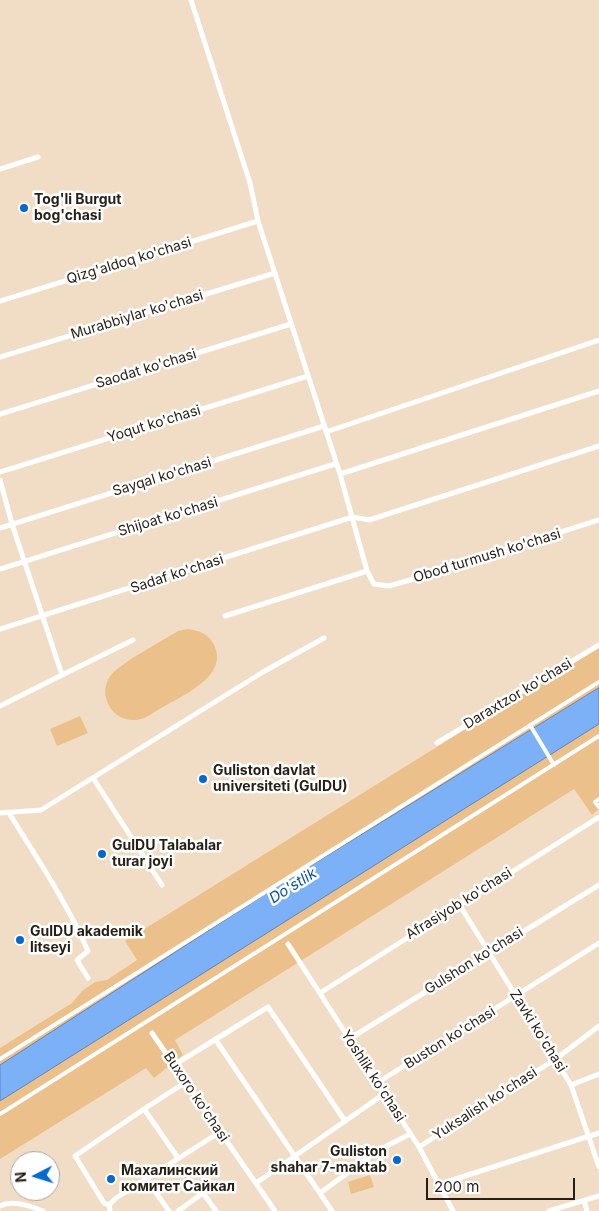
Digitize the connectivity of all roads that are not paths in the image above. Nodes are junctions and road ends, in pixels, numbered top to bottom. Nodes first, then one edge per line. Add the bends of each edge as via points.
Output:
1 (191, 0) edge
2 (38, 157) dead end
3 (0, 169) edge
4 (258, 221) junction
5 (275, 273) junction
6 (0, 301) edge
7 (291, 324) junction
8 (599, 340) edge
9 (0, 357) edge
10 (308, 376) junction
11 (599, 392) edge
12 (0, 414) edge
13 (325, 429) junction
14 (599, 446) edge
15 (336, 464) junction
16 (0, 472) edge
17 (340, 474) junction
18 (0, 480) edge
19 (353, 517) junction
20 (599, 520) edge
21 (12, 524) junction
22 (0, 528) edge
23 (25, 561) junction
24 (0, 569) edge
25 (367, 570) junction
26 (42, 616) junction
27 (226, 616) dead end
28 (0, 629) edge
29 (324, 638) dead end
30 (133, 640) dead end
31 (599, 645) edge
32 (62, 675) junction
33 (599, 682) edge
34 (0, 706) edge
35 (530, 725) junction
36 (599, 736) edge
37 (437, 743) dead end
38 (554, 765) junction
39 (93, 778) junction
40 (599, 799) edge
41 (599, 807) edge
42 (0, 813) edge
43 (10, 813) junction
44 (599, 817) edge
45 (162, 885) dead end
46 (599, 885) edge
47 (459, 904) junction
48 (599, 943) edge
49 (288, 944) dead end
50 (489, 952) junction
51 (88, 978) dead end
52 (320, 993) junction
53 (517, 996) junction
54 (599, 1026) edge
55 (152, 1033) dead end
56 (215, 1039) junction
57 (349, 1039) junction
58 (557, 1058) junction
59 (0, 1059) edge
60 (174, 1065) junction
61 (599, 1074) edge
62 (186, 1082) junction
63 (377, 1083) junction
64 (572, 1084) junction
65 (384, 1094) junction
66 (144, 1109) junction
67 (0, 1114) edge
68 (345, 1121) junction
69 (220, 1132) junction
70 (599, 1133) edge
71 (410, 1134) junction
72 (589, 1136) junction
73 (419, 1147) junction
74 (295, 1156) junction
75 (178, 1158) junction
76 (599, 1167) edge
77 (146, 1179) junction
78 (256, 1183) junction
79 (440, 1184) junction
80 (320, 1193) junction
81 (599, 1196) edge
82 (584, 1201) junction
83 (0, 1206) edge
84 (110, 1208) edge
85 (273, 1210) edge
86 (43, 1211) edge
87 (168, 1211) edge
88 (178, 1211) edge
89 (216, 1211) edge
90 (332, 1211) edge
91 (453, 1211) edge
92 (549, 1211) edge
93 (587, 1211) edge

1 - 4 street via 250,183
2 - 3 street
4 - 5 street
4 - 6 street, Qizg'aldoq ko'chasi
5 - 7 street
5 - 9 street, Murabbiylar ko'chasi
7 - 10 street
7 - 12 street, Saodat ko'chasi
8 - 13 street
10 - 13 street
10 - 16 street, Yoqut ko'chasi
11 - 17 street
13 - 15 street
13 - 21 street, Sayqal ko'chasi
14 - 19 street via 369,520
15 - 17 street
15 - 23 street, Shijoat ko'chasi
17 - 19 street
18 - 21 street
19 - 25 street
19 - 26 street, Sadaf ko'chasi
20 - 25 street, Obod turmush ko'chasi via 389,586 374,584
21 - 22 street, Sayqal ko'chasi
21 - 23 street
23 - 24 street, Shijoat ko'chasi
23 - 26 street
25 - 27 street
26 - 28 street, Sadaf ko'chasi
26 - 32 street
29 - 39 street
30 - 32 street
31 - 37 street, Daraxtzor ko'chasi
32 - 34 street
33 - 35 street
35 - 38 street
35 - 59 street
36 - 38 street
38 - 67 street
39 - 43 street via 41,810
39 - 45 street
40 - 41 street via 596,802
42 - 43 street
43 - 51 street via 82,937 88,951 77,960
44 - 47 street, Afrasiyob ko'chasi
46 - 50 street, Gulshon ko'chasi
47 - 50 street, Zavki ko'chasi
47 - 52 street, Afrasiyob ko'chasi
48 - 53 street, Buston ko'chasi
49 - 52 street, Yoshlik ko'chasi
50 - 53 street, Zavki ko'chasi
50 - 57 street, Gulshon ko'chasi
52 - 57 street, Yoshlik ko'chasi
53 - 58 street, Zavki ko'chasi
53 - 63 street, Buston ko'chasi
54 - 58 street, Yuksalish ko'chasi
55 - 60 street, Buxoro ko'chasi
56 - 60 street
56 - 68 street via 268,1007
56 - 74 street
57 - 63 street, Yoshlik ko'chasi
58 - 64 street, Zavki ko'chasi
58 - 73 street, Yuksalish ko'chasi
60 - 62 street, Buxoro ko'chasi
61 - 64 street
62 - 66 street
62 - 69 street, Buxoro ko'chasi
63 - 65 street, Yoshlik ko'chasi
64 - 72 street, Zavki ko'chasi
65 - 68 street
65 - 71 street, Yoshlik ko'chasi
66 - 75 street
66 - 84 street via 75,1156
68 - 74 street
69 - 75 street
69 - 78 street, Buxoro ko'chasi
70 - 72 street
71 - 73 street, Yoshlik ko'chasi
71 - 80 street via 379,1150
72 - 76 street, Zavki ko'chasi
72 - 79 street
73 - 79 street, Yoshlik ko'chasi
74 - 78 street
74 - 80 street
75 - 77 street
77 - 84 street
77 - 87 street
78 - 85 street, Buxoro ko'chasi
79 - 91 street, Yoshlik ko'chasi
80 - 90 street
81 - 82 street
82 - 92 street
82 - 93 street
83 - 86 street via 5,1203
88 - 89 street via 203,1193

